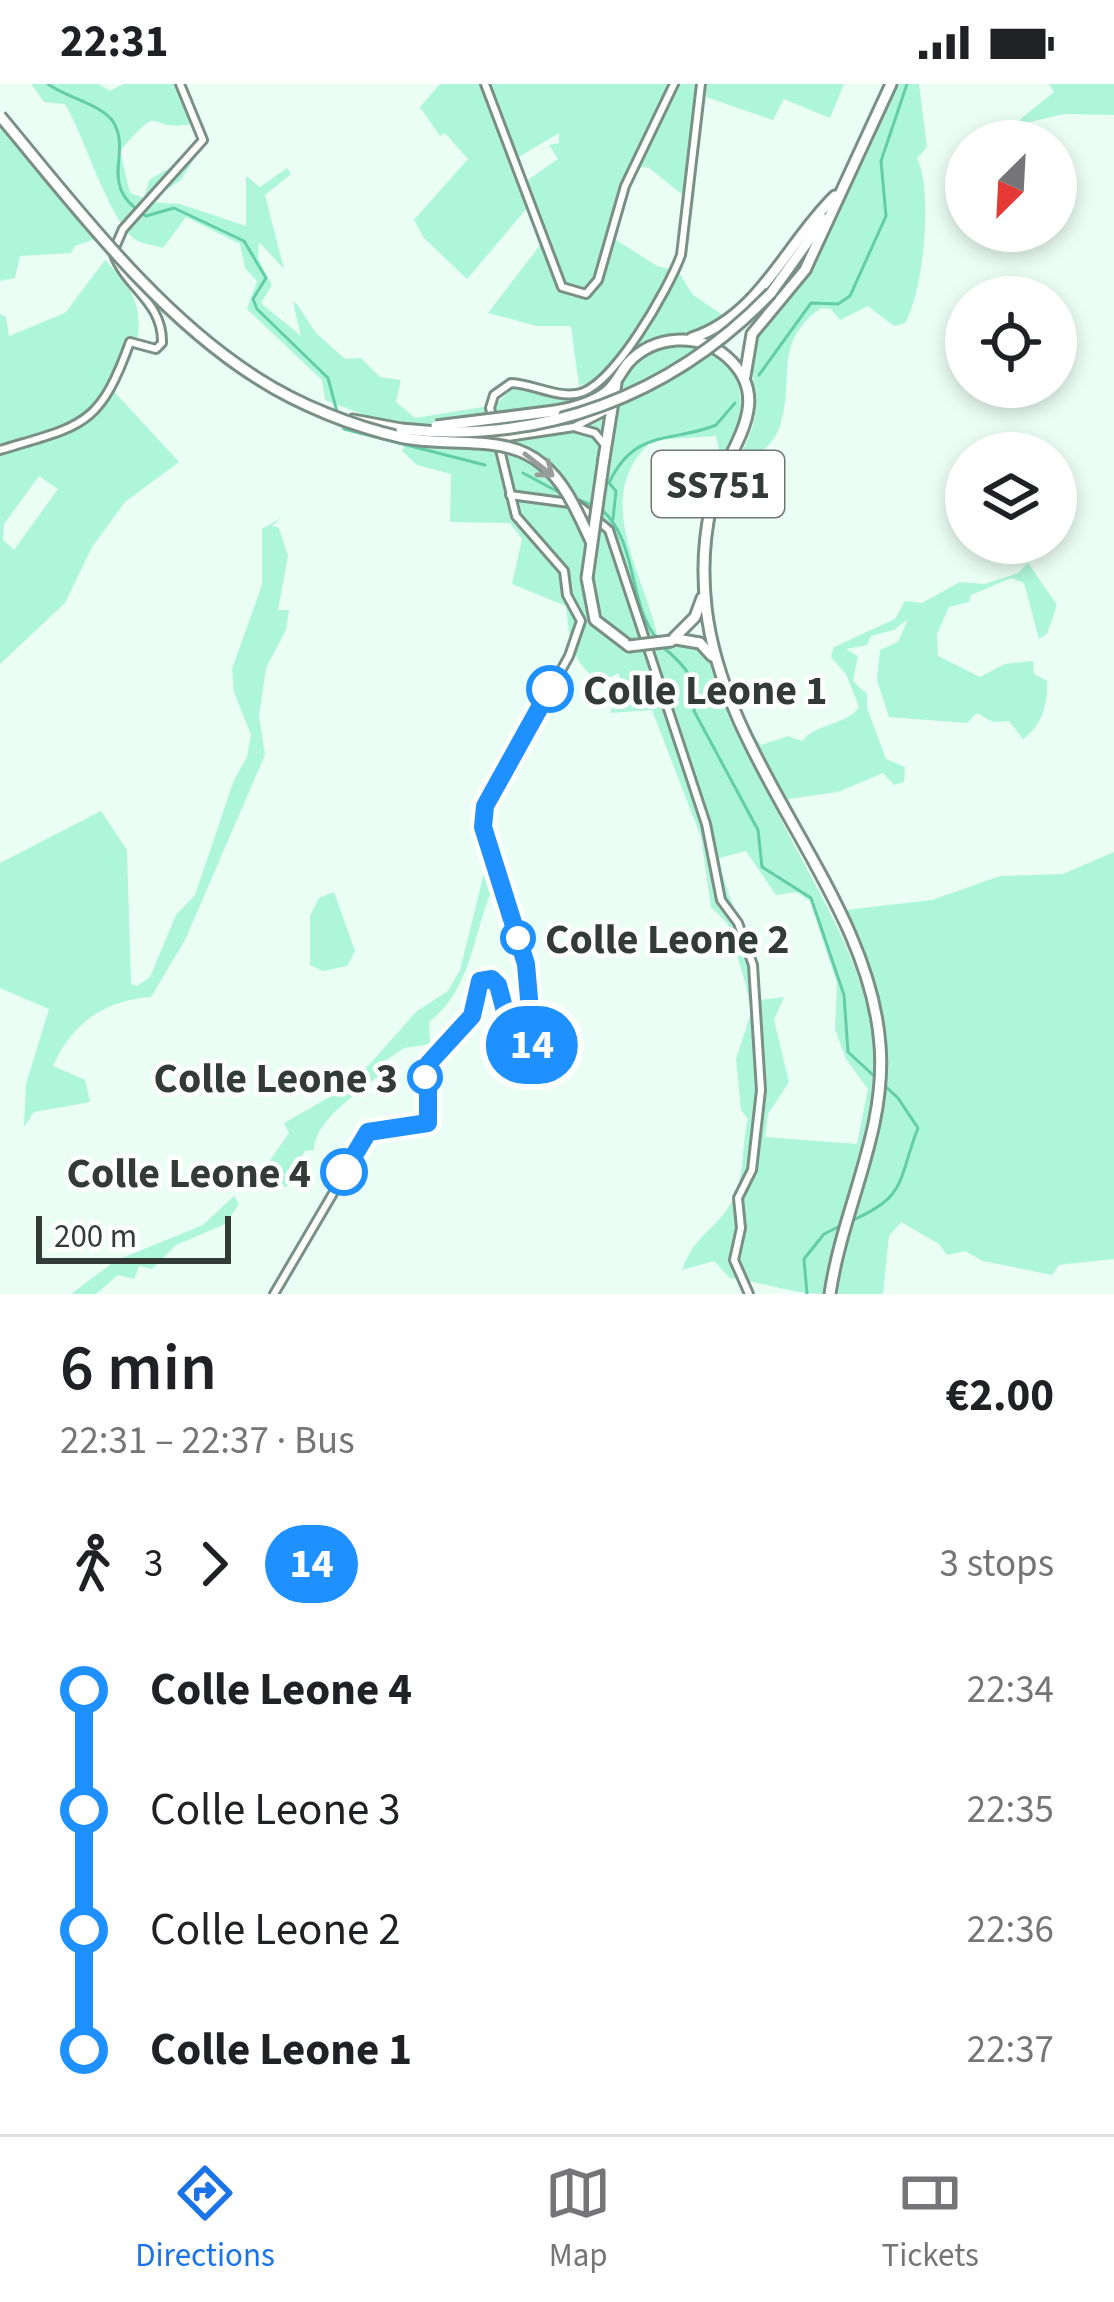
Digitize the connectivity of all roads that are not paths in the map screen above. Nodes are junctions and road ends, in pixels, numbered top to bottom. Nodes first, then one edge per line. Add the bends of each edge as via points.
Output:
1 (180, 84) edge
2 (485, 84) edge
3 (674, 84) edge
4 (701, 84) edge
5 (891, 84) edge
6 (0, 116) edge
7 (839, 193) junction
8 (684, 340) junction
9 (745, 382) junction
10 (616, 383) junction
11 (611, 407) junction
12 (348, 418) junction
13 (574, 428) junction
14 (401, 429) junction
15 (495, 439) junction
16 (0, 451) edge
17 (605, 453) junction
18 (511, 495) junction
19 (591, 541) junction
20 (704, 593) junction
21 (670, 641) junction
22 (716, 663) junction
23 (274, 1294) edge
24 (749, 1294) edge
25 (830, 1294) edge

1 - 16 street via 202,140 113,252 155,309 163,344 130,342 117,380 89,419
2 - 3 street via 562,287 586,295
4 - 15 street via 691,203 672,278 609,377 590,391 511,383 499,389 490,408
5 - 7 main road
6 - 12 main road, bridge via 200,336 279,391
7 - 8 main road via 736,312
7 - 9 main road via 805,270 752,334
7 - 14 main road, bridge via 771,293 699,357 614,403 521,428
8 - 9 main road via 727,357
8 - 10 main road via 649,348
9 - 20 main road, SS751 via 747,422 708,518
10 - 11 main road
10 - 14 main road, bridge via 594,400 555,411
11 - 13 street
11 - 17 main road
12 - 14 main road, bridge
12 -> 19 main road, bridge via 402,438 527,453 562,485
13 - 15 street
13 - 17 street via 595,433
15 - 18 street
17 - 19 main road, bridge
18 - 23 street via 523,529 564,571 581,621 485,806 483,827 529,979 533,1045 515,1049 498,985 480,981 472,1016 428,1064 428,1123 368,1132
18 - 24 street via 577,504 608,530 706,824 721,901 754,965 761,1090 734,1260
19 - 21 main road, bridge via 586,578 595,620 629,646
20 - 21 main road via 695,617
20 - 22 main road
21 - 22 main road via 700,643
22 - 25 main road via 743,733 855,949 876,1012 878,1105

